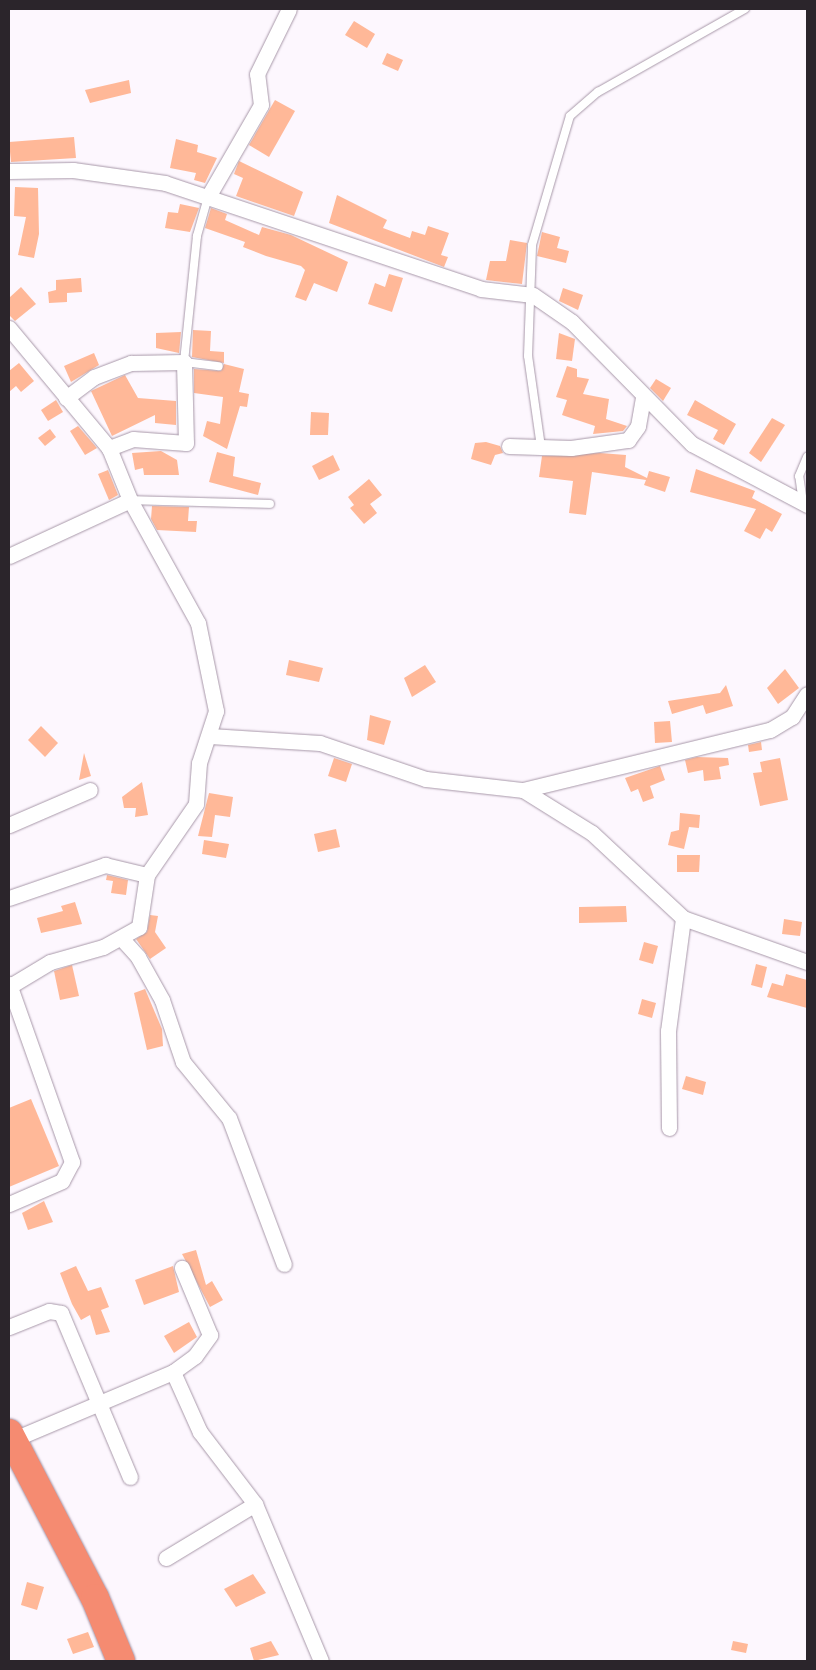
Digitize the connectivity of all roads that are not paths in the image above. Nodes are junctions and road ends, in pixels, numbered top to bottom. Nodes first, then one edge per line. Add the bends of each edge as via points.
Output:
1 (290, 9) edge
2 (745, 9) edge
3 (9, 171) edge
4 (209, 195) junction
5 (533, 295) junction
6 (9, 328) edge
7 (184, 362) junction
8 (219, 366) dead end
9 (66, 398) junction
10 (643, 399) junction
11 (509, 446) dead end
12 (541, 447) junction
13 (109, 448) junction
14 (807, 457) edge
15 (130, 500) junction
16 (270, 504) dead end
17 (805, 504) edge
18 (9, 556) edge
19 (807, 694) edge
20 (210, 736) junction
21 (90, 790) dead end
22 (523, 790) junction
23 (9, 824) edge
24 (147, 875) junction
25 (9, 898) edge
26 (683, 918) junction
27 (122, 938) junction
28 (807, 962) edge
29 (10, 985) edge
30 (669, 1128) dead end
31 (9, 1204) edge
32 (284, 1264) dead end
33 (182, 1268) dead end
34 (9, 1327) edge
35 (173, 1372) junction
36 (98, 1406) junction
37 (11, 1436) edge
38 (130, 1477) dead end
39 (256, 1504) junction
40 (166, 1558) dead end
41 (121, 1661) edge
42 (321, 1661) edge

1 - 4 street via 257,74 261,105
2 - 5 lane via 598,92 570,116 532,245
3 - 4 street via 100,172
4 - 5 street via 481,288
4 - 7 lane via 197,236
5 - 10 street via 572,322
5 - 12 lane via 529,375
6 - 9 street
7 - 8 lane
7 - 9 street via 131,363 94,377
7 - 13 street via 186,443 133,439
9 - 13 street
10 - 12 street via 638,426 628,440 571,448
10 - 17 street via 692,444
11 - 12 street
13 - 15 street
14 - 17 lane via 799,476
15 - 16 lane
15 - 18 street
15 - 20 street via 198,623 215,698
19 - 22 street via 792,717 770,730
20 - 22 street via 320,743 426,779
20 - 24 street via 199,763 192,813
21 - 23 street
22 - 26 street via 592,833
24 - 25 street via 105,866
24 - 27 street via 142,921
26 - 28 street
26 - 30 street via 668,1031
27 - 29 street via 50,962
27 - 32 street via 138,957 162,1000 182,1062 229,1118
29 - 31 street via 72,1167 62,1181
33 - 35 street via 210,1335 195,1356
34 - 36 street via 49,1311 61,1313
35 - 36 street
35 - 39 street via 200,1432
36 - 37 street
36 - 38 street
37 - 41 highway via 95,1598
39 - 40 street
39 - 42 street

